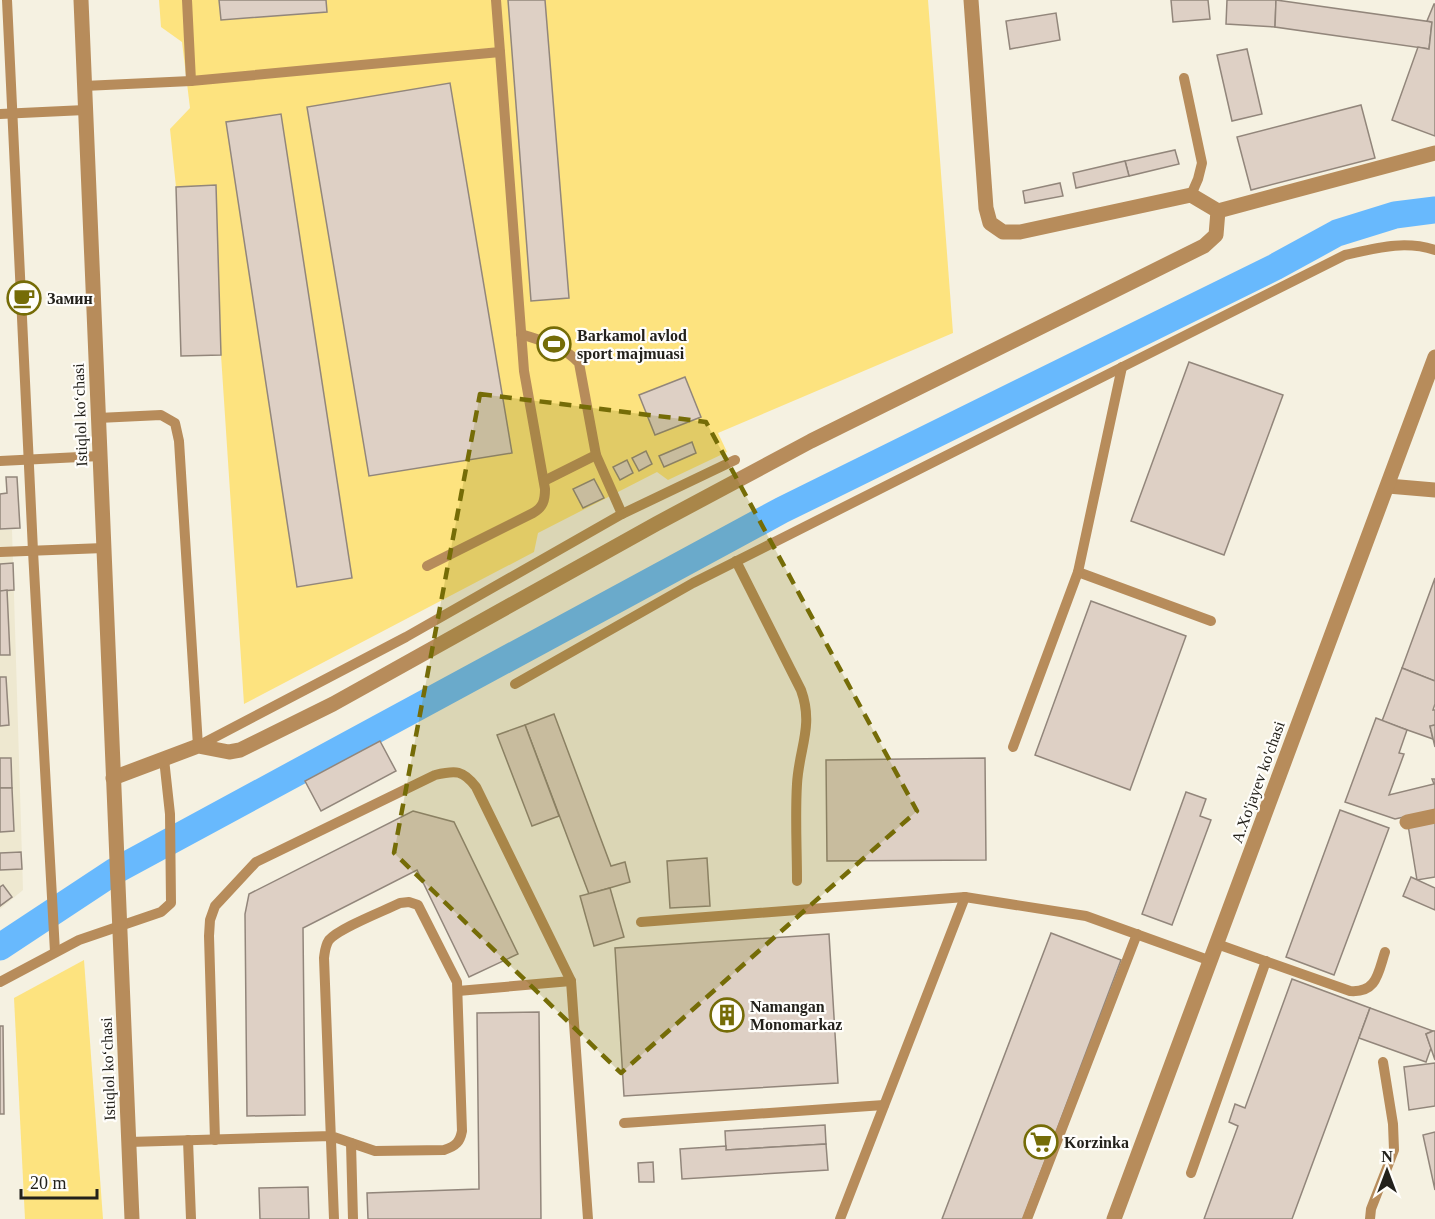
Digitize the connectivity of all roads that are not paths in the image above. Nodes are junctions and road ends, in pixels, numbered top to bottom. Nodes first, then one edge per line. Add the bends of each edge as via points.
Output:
1 (8, 0) edge
2 (81, 0) edge
3 (187, 0) edge
4 (496, 0) edge
5 (971, 0) edge
6 (500, 52) junction
7 (1184, 78) dead end
8 (191, 81) junction
9 (84, 86) junction
10 (85, 110) junction
11 (0, 114) edge
12 (13, 114) junction
13 (1435, 153) edge
14 (1191, 195) junction
15 (1218, 211) junction
16 (1435, 250) edge
17 (521, 334) junction
18 (1435, 357) edge
19 (1122, 367) junction
20 (98, 418) junction
21 (596, 455) junction
22 (100, 456) junction
23 (29, 459) junction
24 (735, 460) dead end
25 (0, 461) edge
26 (544, 481) junction
27 (1388, 486) junction
28 (1435, 490) edge
29 (622, 514) junction
30 (104, 548) junction
31 (33, 551) junction
32 (0, 552) edge
33 (736, 561) junction
34 (427, 566) dead end
35 (1078, 572) junction
36 (1211, 621) dead end
37 (514, 684) dead end
38 (198, 746) junction
39 (1013, 747) dead end
40 (164, 759) junction
41 (113, 778) junction
42 (1435, 816) edge
43 (1407, 822) dead end
44 (797, 881) dead end
45 (965, 897) junction
46 (120, 922) junction
47 (640, 922) dead end
48 (1137, 934) junction
49 (1217, 944) junction
50 (55, 947) junction
51 (1385, 952) dead end
52 (1210, 961) junction
53 (1266, 961) junction
54 (571, 981) junction
55 (0, 982) edge
56 (458, 990) junction
57 (1383, 1062) dead end
58 (884, 1105) junction
59 (624, 1123) dead end
60 (331, 1136) junction
61 (188, 1140) junction
62 (215, 1140) junction
63 (129, 1142) junction
64 (351, 1143) junction
65 (1191, 1173) dead end
66 (132, 1219) edge
67 (191, 1219) edge
68 (334, 1219) edge
69 (353, 1219) edge
70 (588, 1219) edge
71 (840, 1219) edge
72 (1027, 1219) edge
73 (1114, 1219) edge
74 (1370, 1219) edge

1 - 12 lane
2 - 9 street, Istiqlol koʻchasi
3 - 8 lane
4 - 6 lane
5 - 14 street via 990,223 1003,232 1020,232
6 - 8 lane
6 - 17 lane
7 - 14 lane via 1202,163
8 - 9 lane
9 - 10 street, Istiqlol koʻchasi
10 - 12 lane
10 - 20 street, Istiqlol koʻchasi
11 - 12 lane
12 - 23 lane
13 - 15 street
14 - 15 street
15 - 38 street via 1216,235 1204,246 801,447 333,704 240,750 228,752
16 - 19 lane via 1399,244 1345,255
17 - 21 lane via 561,348 579,363
17 - 26 lane
18 - 27 street, A.Xo'jayev ko'chasi
19 - 33 lane
19 - 35 lane
20 - 22 street, Istiqlol koʻchasi
20 - 38 lane via 161,416 175,423
21 - 26 lane
21 - 29 lane
22 - 23 lane
22 - 30 street, Istiqlol koʻchasi
23 - 25 lane
23 - 31 lane
24 - 29 lane
26 - 34 lane via 545,500 540,508
27 - 28 street
27 - 49 street, A.Xo'jayev ko'chasi
29 - 38 lane via 406,637
30 - 31 lane
30 - 41 street, Istiqlol koʻchasi
31 - 32 lane
31 - 50 lane
33 - 37 lane
33 - 44 lane via 807,705 808,722 796,787
35 - 36 lane
35 - 39 lane
38 - 40 street
40 - 41 street
40 - 46 lane via 172,898 167,909
41 - 46 street, Istiqlol koʻchasi
42 - 43 street
45 - 47 lane
45 - 48 lane via 1086,916
45 - 58 lane
46 - 50 lane
46 - 63 street, Istiqlol koʻchasi
48 - 52 lane
48 - 72 lane
49 - 52 street, A.Xo'jayev ko'chasi
49 - 53 lane
50 - 55 lane
51 - 53 lane via 1375,981 1361,992
52 - 73 street, A.Xo'jayev ko'chasi
53 - 65 lane
54 - 56 lane
54 - 62 lane via 476,787 467,775 451,771 435,775 256,862 215,906 209,936
54 - 70 lane
56 - 60 lane via 418,904 400,903 330,939 324,958
56 - 64 lane via 460,1140 444,1150 375,1151
57 - 74 lane via 1394,1150
58 - 59 lane
58 - 71 lane
60 - 62 lane
60 - 64 lane
60 - 68 lane
61 - 62 lane
61 - 63 lane
61 - 67 lane
63 - 66 street, Istiqlol koʻchasi
64 - 69 lane

